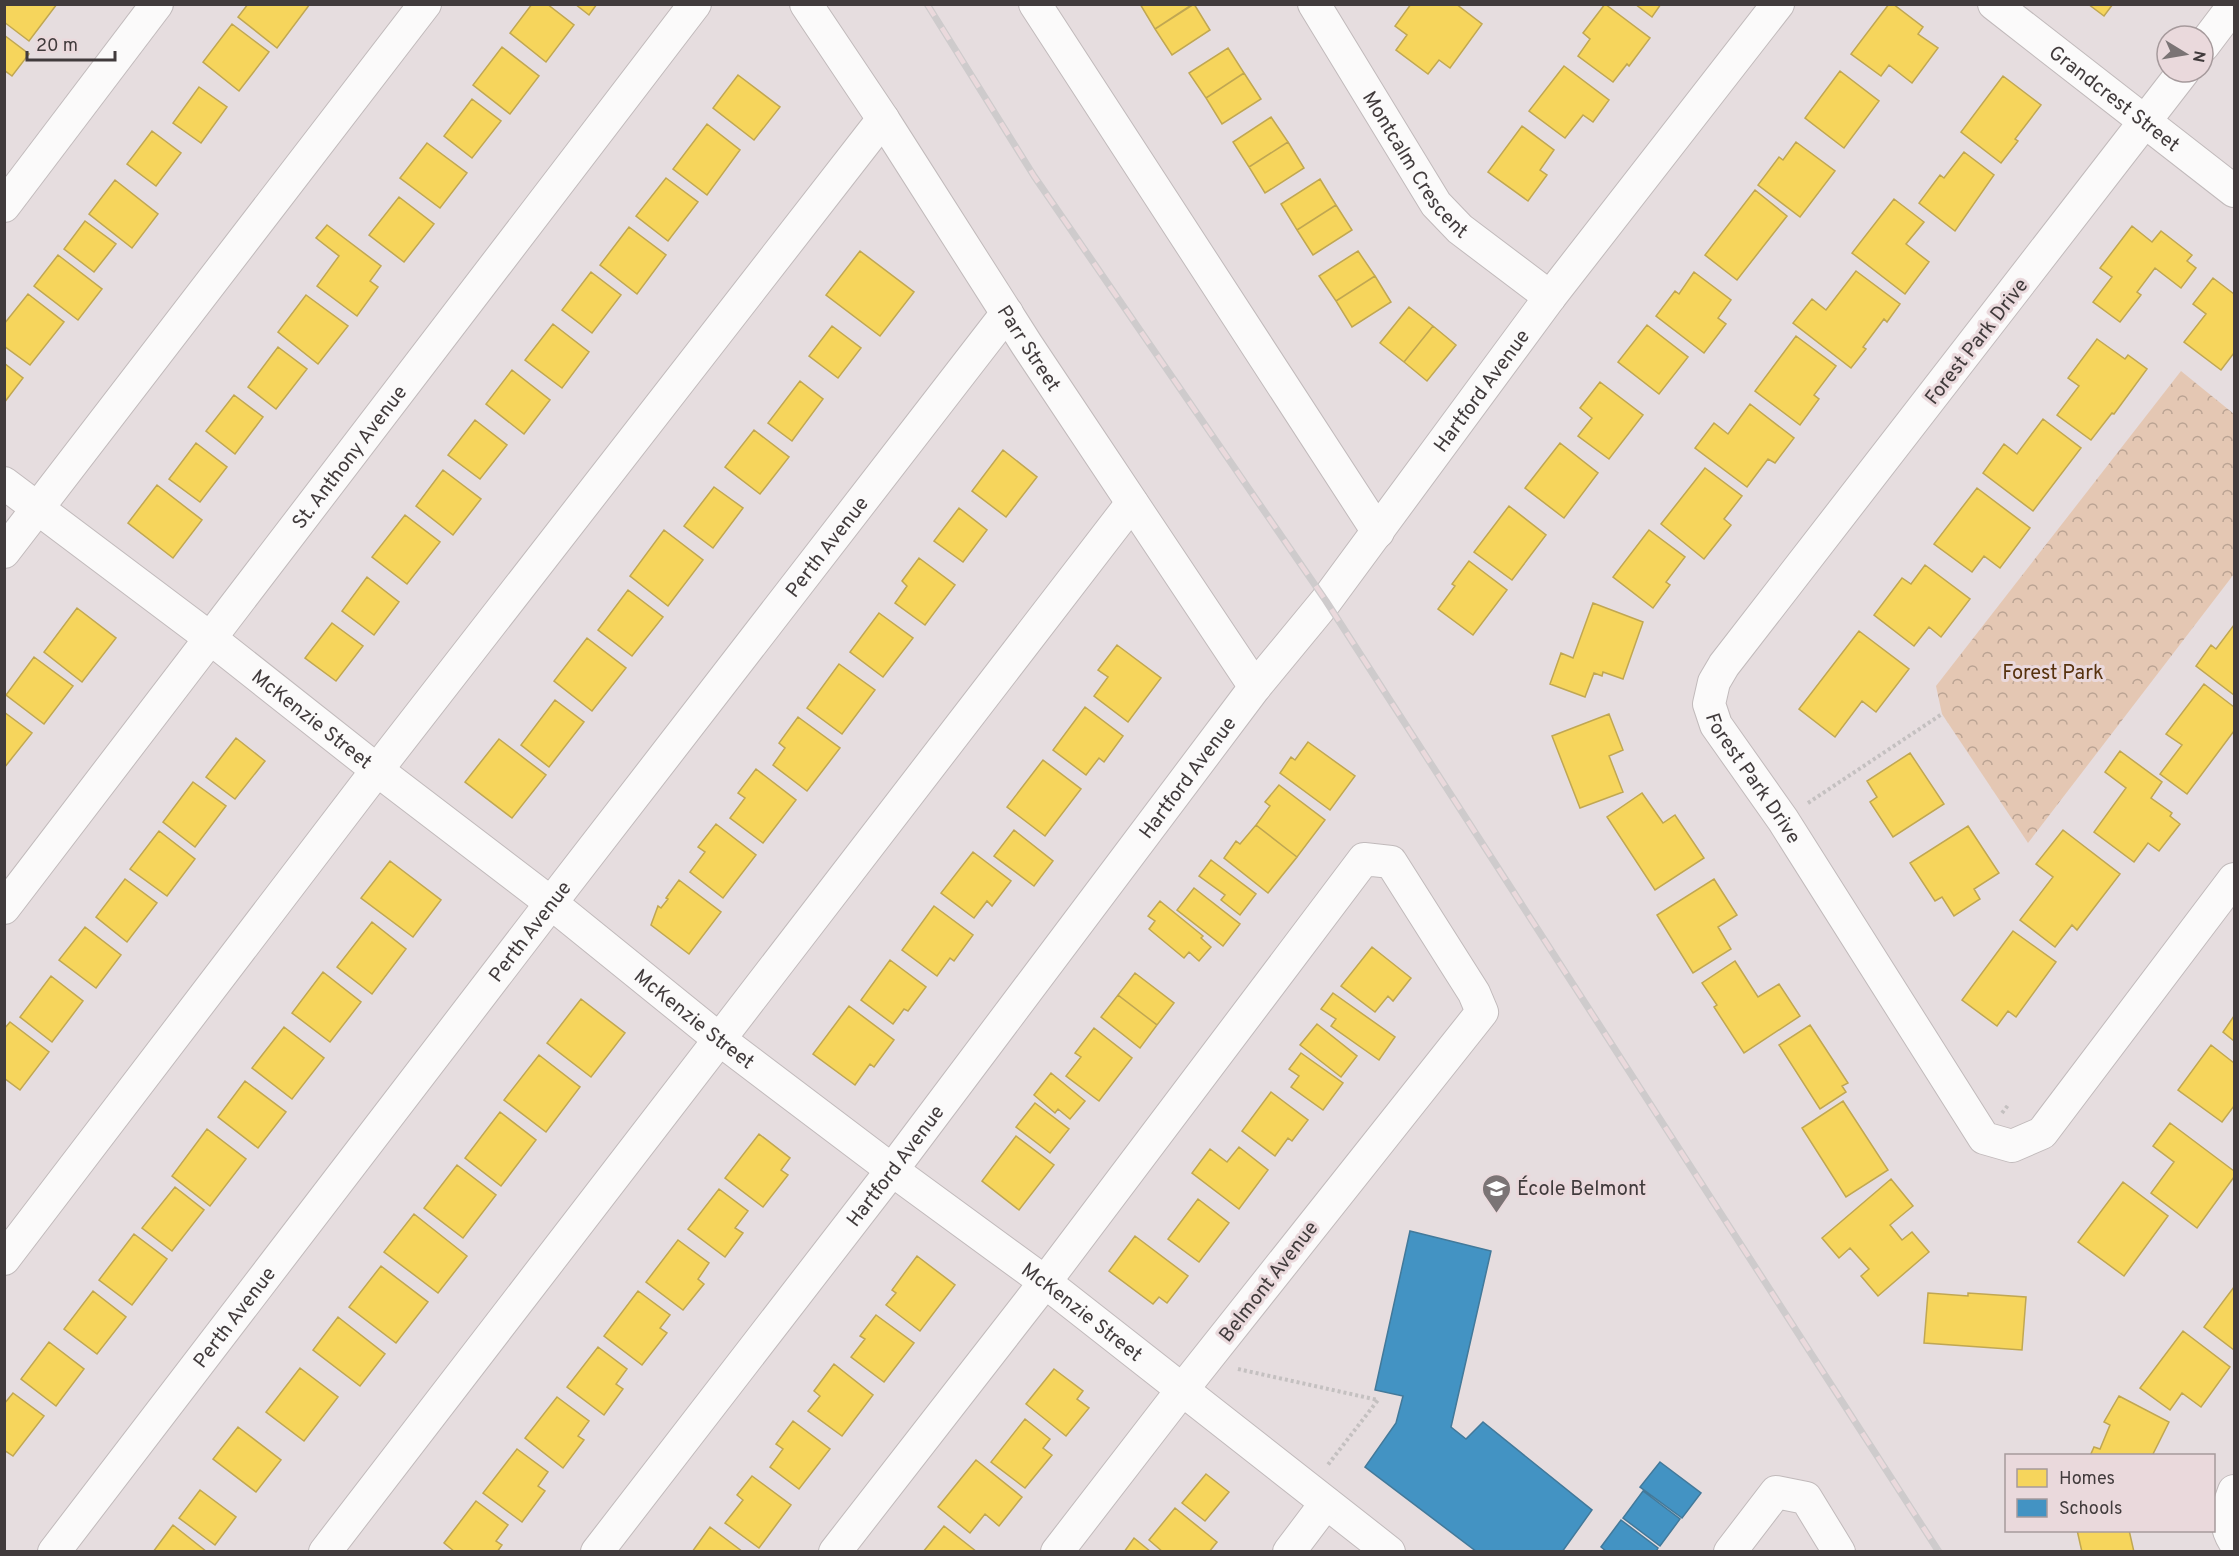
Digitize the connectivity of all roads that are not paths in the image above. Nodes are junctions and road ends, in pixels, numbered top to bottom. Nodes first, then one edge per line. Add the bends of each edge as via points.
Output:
1 (157, 4) edge
2 (425, 4) edge
3 (696, 4) edge
4 (806, 4) edge
5 (1035, 4) edge
6 (1314, 4) edge
7 (1778, 4) edge
8 (1994, 4) edge
9 (2235, 5) edge
10 (2215, 31) edge
11 (2174, 84) edge
12 (883, 119) junction
13 (2146, 122) junction
14 (2235, 191) edge
15 (4, 206) edge
16 (1550, 297) junction
17 (1007, 313) junction
18 (4, 483) edge
19 (1132, 503) junction
20 (38, 508) junction
21 (1378, 532) junction
22 (4, 552) edge
23 (210, 638) junction
24 (1255, 687) junction
25 (377, 770) junction
26 (2235, 879) edge
27 (550, 903) junction
28 (4, 908) edge
29 (719, 1039) junction
30 (892, 1170) junction
31 (4, 1259) edge
32 (1045, 1282) junction
33 (1182, 1390) junction
34 (2235, 1491) edge
35 (1318, 1496) junction
36 (2235, 1541) edge
37 (54, 1551) edge
38 (325, 1551) edge
39 (597, 1551) edge
40 (835, 1551) edge
41 (1058, 1551) edge
42 (1288, 1551) edge
43 (1389, 1551) edge
44 (1730, 1551) edge
45 (1839, 1551) edge

1 - 15 street
2 - 20 street
3 - 23 street, St. Anthony Avenue
4 - 12 street, Parr Street
5 - 21 street
6 - 16 street, Montcalm Crescent via 1436,204 1460,230
7 - 16 street, Hartford Avenue
8 - 13 street, Grandcrest Street
9 - 10 street
11 - 13 street, Forest Park Drive
12 - 17 street, Parr Street
12 - 25 street
13 - 14 street, Grandcrest Street
13 - 26 street, Forest Park Drive via 1724,665 1714,682 1709,704 1716,725 1784,820 1984,1138 2012,1146 2042,1133
16 - 21 street, Hartford Avenue
17 - 19 street, Parr Street
17 - 27 street, Perth Avenue
18 - 20 street, McKenzie Street
19 - 24 street, Parr Street
19 - 29 street
20 - 22 street
20 - 23 street, McKenzie Street
21 - 24 street, Hartford Avenue
23 - 25 street, McKenzie Street
23 - 28 street, St. Anthony Avenue
24 - 30 street, Hartford Avenue
25 - 27 street, McKenzie Street
25 - 31 street
27 - 29 street, McKenzie Street
27 - 37 street, Perth Avenue
29 - 30 street, McKenzie Street
29 - 38 street
30 - 32 street, McKenzie Street
30 - 39 street, Hartford Avenue
32 - 33 street, McKenzie Street
32 - 33 street, Belmont Avenue via 1364,859 1391,862 1474,993 1482,1012
32 - 40 street
33 - 35 street, McKenzie Street
33 - 41 street, Belmont Avenue
34 - 36 street via 2226,1509 2228,1531
35 - 42 street
35 - 43 street, McKenzie Street
44 - 45 street via 1776,1492 1806,1498

